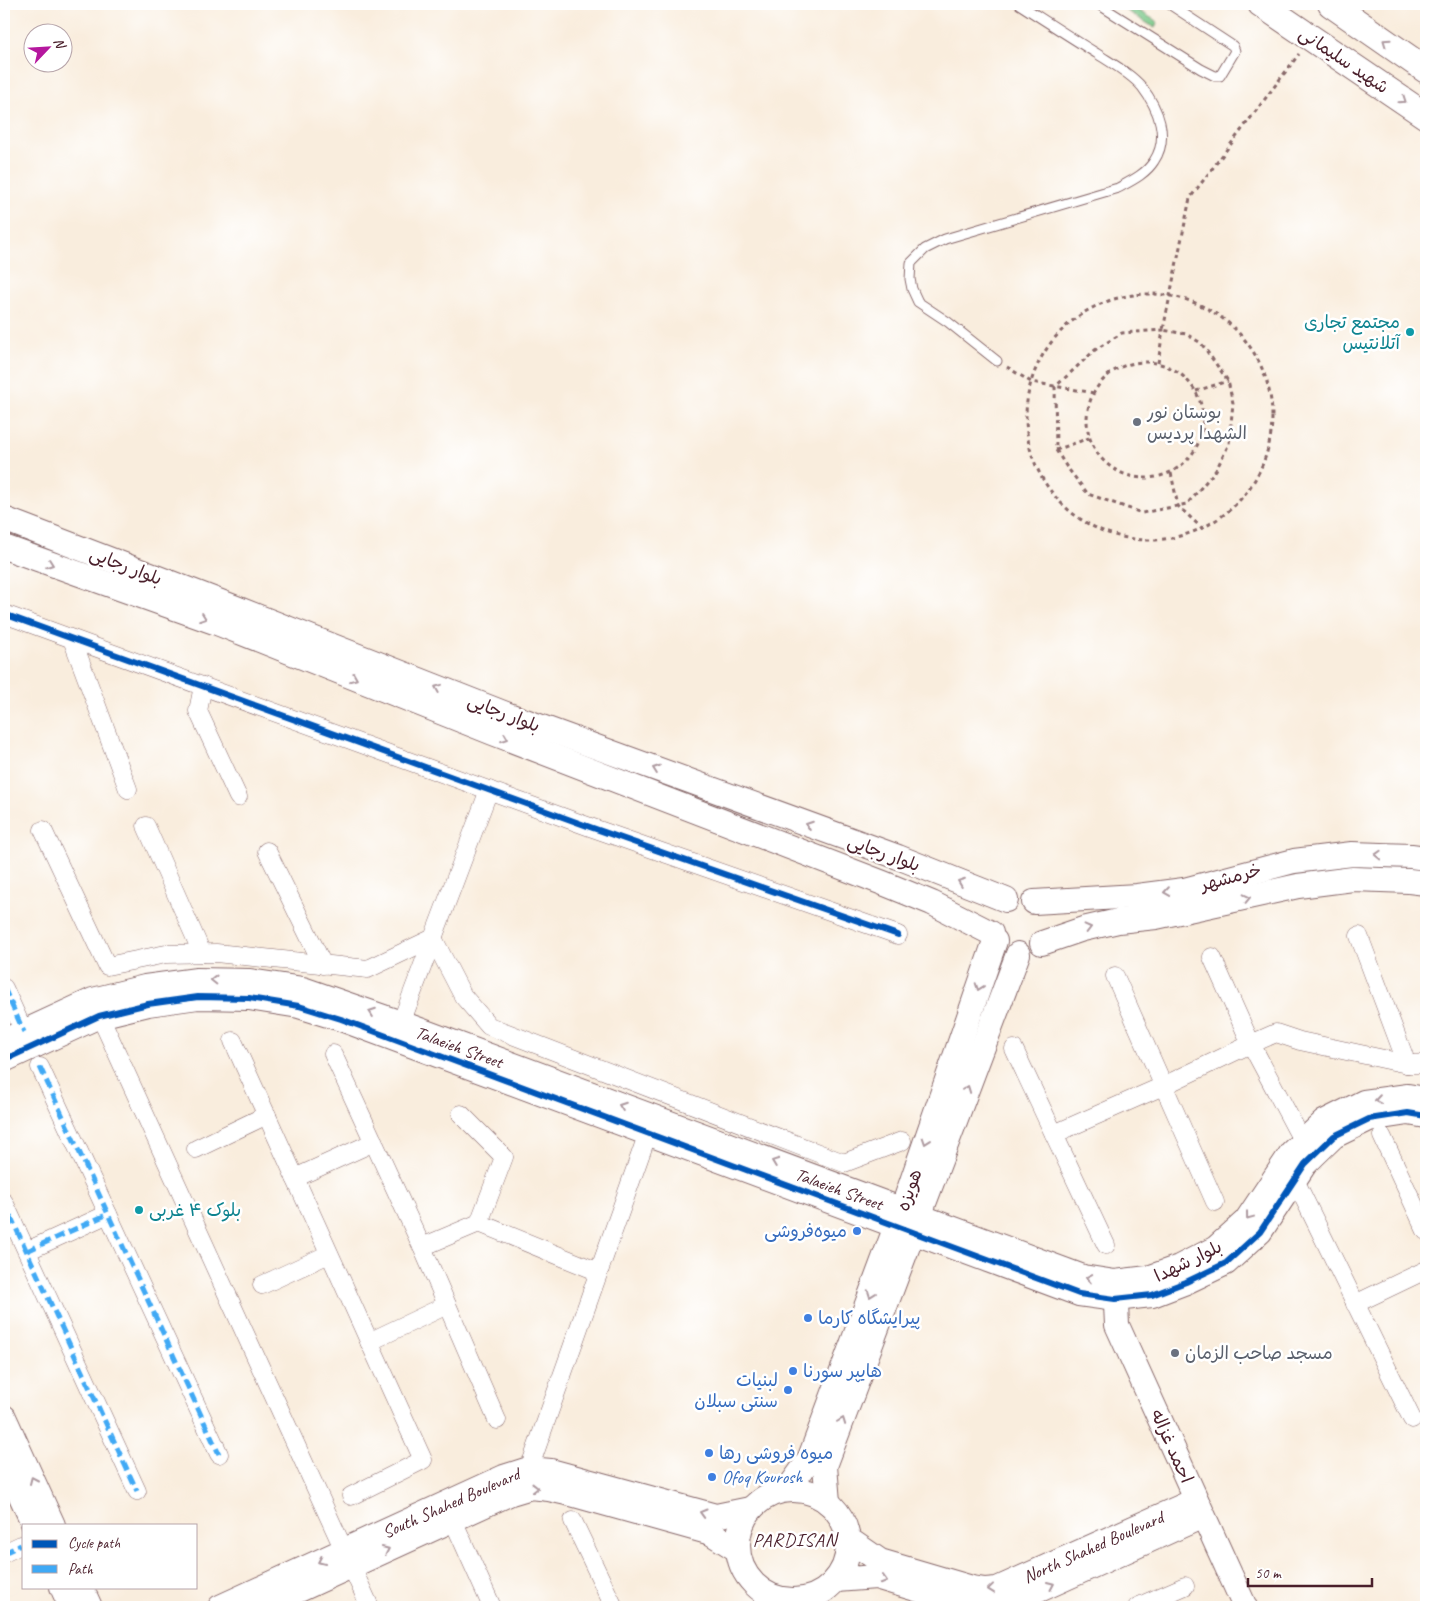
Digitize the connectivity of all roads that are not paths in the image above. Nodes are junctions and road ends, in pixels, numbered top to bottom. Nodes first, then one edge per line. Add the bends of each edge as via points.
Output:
1 (1019, 4) edge
2 (1098, 4) edge
3 (1169, 4) edge
4 (1261, 4) edge
5 (1331, 4) edge
6 (1426, 70) edge
7 (1426, 116) edge
8 (997, 361) road end
9 (4, 520) edge
10 (4, 547) edge
11 (4, 614) edge
12 (72, 639) junction
13 (203, 686) junction
14 (128, 789) dead end
15 (489, 790) junction
16 (238, 797) dead end
17 (146, 826) dead end
18 (43, 830) dead end
19 (267, 851) dead end
20 (1426, 858) edge
21 (1426, 883) edge
22 (1006, 900) junction
23 (1034, 902) junction
24 (898, 935) dead end
25 (1359, 936) dead end
26 (993, 937) junction
27 (433, 938) junction
28 (1042, 943) junction
29 (202, 954) junction
30 (1018, 954) junction
31 (1212, 956) dead end
32 (323, 966) junction
33 (1115, 976) dead end
34 (4, 988) edge
35 (96, 1008) junction
36 (398, 1031) junction
37 (14, 1037) edge
38 (233, 1041) dead end
39 (1251, 1044) junction
40 (1014, 1049) dead end
41 (334, 1054) dead end
42 (4, 1060) edge
43 (1407, 1064) junction
44 (1426, 1064) edge
45 (40, 1067) dead end
46 (1163, 1086) junction
47 (1426, 1099) edge
48 (461, 1114) dead end
49 (266, 1115) junction
50 (1426, 1116) edge
51 (650, 1125) junction
52 (1054, 1134) junction
53 (1382, 1136) dead end
54 (902, 1141) dead end
55 (374, 1142) junction
56 (1309, 1148) junction
57 (196, 1149) dead end
58 (295, 1178) junction
59 (1295, 1180) junction
60 (1272, 1199) junction
61 (4, 1202) edge
62 (1215, 1202) dead end
63 (108, 1214) junction
64 (478, 1223) junction
65 (917, 1224) junction
66 (1426, 1231) edge
67 (1106, 1245) dead end
68 (422, 1248) junction
69 (27, 1251) junction
70 (329, 1254) junction
71 (1426, 1270) edge
72 (599, 1272) junction
73 (262, 1284) dead end
74 (1115, 1291) junction
75 (1355, 1304) junction
76 (447, 1305) junction
77 (369, 1342) junction
78 (4, 1417) edge
79 (1412, 1419) dead end
80 (497, 1420) dead end
81 (219, 1454) dead end
82 (4, 1459) edge
83 (530, 1469) junction
84 (788, 1489) junction
85 (137, 1491) dead end
86 (351, 1496) dead end
87 (828, 1502) junction
88 (1200, 1508) junction
89 (750, 1509) junction
90 (453, 1520) junction
91 (572, 1521) dead end
92 (34, 1524) edge
93 (53, 1524) edge
94 (848, 1539) junction
95 (21, 1545) dead end
96 (738, 1550) junction
97 (4, 1553) edge
98 (348, 1558) junction
99 (836, 1580) junction
100 (1185, 1586) dead end
101 (62, 1588) edge
102 (81, 1588) edge
103 (760, 1597) edge
104 (796, 1604) edge
105 (1017, 1604) edge
106 (71, 1607) edge
107 (90, 1607) edge
108 (220, 1607) edge
109 (262, 1607) edge
110 (370, 1607) edge
111 (492, 1607) edge
112 (614, 1607) edge
113 (981, 1607) edge
114 (989, 1607) edge
115 (1137, 1607) edge
116 (1245, 1607) edge

1 - 8 lane via 1122,70 1141,86 1155,108 1162,132 1160,150 1154,162 1118,188 945,239 925,249 911,263 910,279 918,302
2 - 3 lane via 1201,68 1220,76 1236,51 1233,46
4 -> 7 main road, شهید سلیمانی
6 -> 5 main road
22 -> 9 street, بلوار رجایی via 898,857 506,714
10 -> 26 street, بلوار رجایی via 217,624 847,869 932,904
11 - 12 street
12 - 13 street
12 - 14 street
13 - 15 street
13 - 16 street via 198,711
15 - 24 street
15 - 27 street
17 - 29 street
18 - 29 street via 107,966 166,954
19 - 32 street
20 -> 23 street, خرمشهر via 1352,854 1294,861 1184,890
28 -> 21 street, خرمشهر via 1118,921 1156,917 1298,886 1354,879
22 - 23 street via 1016,897
22 - 26 street via 993,914 990,923
23 - 28 street via 1041,908 1048,926
25 - 43 street
26 - 30 street via 1001,948
26 -> 65 street, هویزه
27 - 32 street via 368,969
27 - 36 street
27 - 54 street via 463,996 489,1026 844,1163
28 - 30 street via 1035,950
29 - 32 street
65 -> 30 street, هویزه
31 - 39 street
33 - 46 street
34 - 37 street
35 - 36 street, Talaeieh Street via 190,998 249,998 299,1006
35 - 37 street, Talaeieh Street
35 - 42 street, Talaeieh Street
35 - 98 street
36 - 51 street, Talaeieh Street
38 - 49 street
39 - 43 street via 1276,1033
39 - 46 street
39 - 56 street
40 - 52 street
41 - 55 street
43 - 44 street
45 - 63 street
46 - 52 street
46 - 62 street
47 -> 56 street, بلوار شهدا via 1408,1096 1364,1102 1324,1122
48 - 64 street via 504,1157
49 - 57 street
49 - 58 street
50 - 56 street, بلوار شهدا via 1408,1113 1369,1119
51 - 65 street, Talaeieh Street
51 - 72 street
52 - 67 street
53 - 66 street
55 - 58 street
55 - 68 street
56 - 59 street, بلوار شهدا via 1306,1164
56 - 60 street, بلوار شهدا via 1292,1152
58 - 70 street
59 - 60 street, بلوار شهدا
59 - 75 street
60 - 74 street, بلوار شهدا via 1260,1232 1226,1263 1152,1295
61 - 69 street
63 - 69 street
63 - 81 street
64 - 68 street
64 - 72 street
65 - 74 street, بلوار شهدا via 1079,1294
65 -> 84 street, هویزه via 809,1460
87 -> 65 street, هویزه via 825,1466
68 - 76 street
69 - 85 street
70 - 73 street
70 - 77 street
71 - 75 street
72 - 83 street
74 - 88 street, احمد غزاله via 1117,1325
75 - 79 street
76 - 77 street
76 - 80 street
77 - 86 street via 423,1460
93 -> 78 street
82 - 92 street
89 -> 83 street, South Shahed Boulevard via 716,1516 575,1477
83 - 98 street, South Shahed Boulevard via 504,1477
84 - 87 street via 809,1492
84 - 89 street via 767,1496
87 - 94 street via 842,1518
88 -> 94 street, North Shahed Boulevard via 997,1589 972,1588 880,1561
105 -> 88 street, North Shahed Boulevard
88 - 116 street, احمد غزاله
89 - 96 street via 740,1528
90 -> 96 street, South Shahed Boulevard via 510,1493 531,1487 711,1533
98 -> 90 street, South Shahed Boulevard
90 - 111 street
91 - 112 street
94 - 99 street via 846,1561
95 - 97 street
96 - 103 street via 744,1570
98 -> 108 street, South Shahed Boulevard
98 - 109 street, South Shahed Boulevard
98 - 110 street
99 - 104 street via 819,1594
99 -> 113 street via 876,1577
100 - 115 street
101 - 106 street
102 - 107 street
103 - 104 street via 777,1597
105 - 114 street, North Shahed Boulevard

